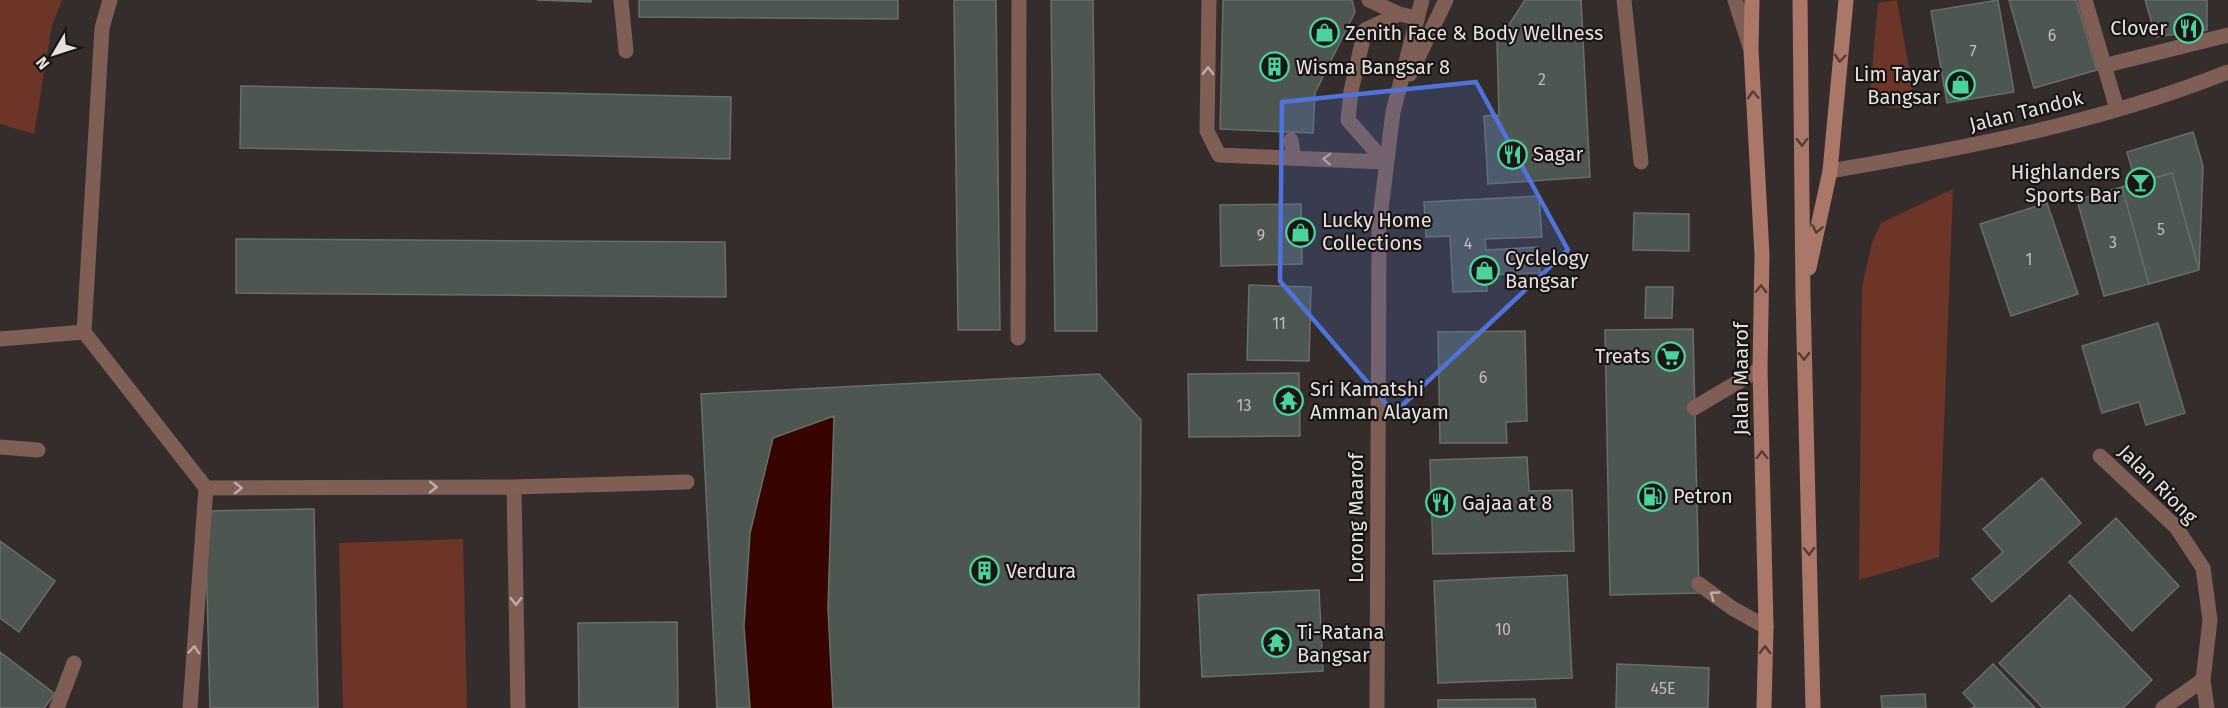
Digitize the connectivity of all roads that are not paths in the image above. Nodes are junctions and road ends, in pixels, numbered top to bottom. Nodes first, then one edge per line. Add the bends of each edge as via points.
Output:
1 (110, 0) edge
2 (621, 0) edge
3 (1019, 0) edge
4 (1209, 0) edge
5 (1369, 0) edge
6 (1422, 0) edge
7 (1446, 0) edge
8 (1624, 0) edge
9 (1735, 0) edge
10 (1743, 0) edge
11 (1752, 0) edge
12 (1800, 0) edge
13 (1846, 0) edge
14 (2085, 0) edge
15 (1399, 14) junction
16 (1417, 18) junction
17 (2228, 35) edge
18 (1751, 50) junction
19 (626, 51) dead end
20 (2103, 66) junction
21 (2228, 72) edge
22 (2117, 109) junction
23 (1393, 112) junction
24 (1291, 140) dead end
25 (1294, 158) junction
26 (1386, 162) junction
27 (1641, 162) dead end
28 (1830, 171) junction
29 (1803, 297) junction
30 (84, 332) junction
31 (1018, 338) dead end
32 (0, 339) edge
33 (1761, 369) junction
34 (1694, 408) dead end
35 (0, 447) edge
36 (38, 450) dead end
37 (2100, 456) dead end
38 (687, 482) dead end
39 (514, 487) junction
40 (206, 488) junction
41 (1699, 584) dead end
42 (1766, 627) junction
43 (75, 663) dead end
44 (2203, 680) junction
45 (57, 708) edge
46 (190, 708) edge
47 (518, 708) edge
48 (1377, 708) edge
49 (1764, 708) edge
50 (1813, 708) edge
51 (2163, 708) edge
52 (2207, 708) edge

1 - 30 street via 102,27
2 - 19 street
3 - 31 street
25 -> 4 street via 1219,155 1207,131
5 - 15 street
6 - 16 street, Lorong Maarof
7 - 23 street, Lorong Maarof
8 - 27 street
9 - 18 street
10 - 18 main road
11 - 18 main road
12 -> 29 main road
13 -> 28 main road
14 - 20 street
15 - 16 street
15 - 26 street via 1365,30 1348,120
16 - 23 street, Lorong Maarof
17 - 20 street
33 -> 18 main road, Jalan Maarof via 1762,255
20 - 22 street
21 - 22 street, Jalan Tandok
22 - 28 street, Jalan Tandok via 2033,133
23 - 26 street, Lorong Maarof
24 - 25 street
26 -> 25 street
26 - 48 street, Lorong Maarof via 1377,305
28 -> 29 main road
29 -> 50 main road
30 - 32 street
30 - 40 street
33 - 34 street
42 -> 33 main road, Jalan Maarof
35 - 36 street
37 - 44 street, Jalan Riong via 2176,527 2203,568 2210,620
38 - 39 street
40 -> 39 street
39 -> 47 street
46 -> 40 street
42 -> 41 street
49 -> 42 main road, Jalan Maarof
43 - 45 street
44 - 51 street
44 - 52 street, Jalan Riong

